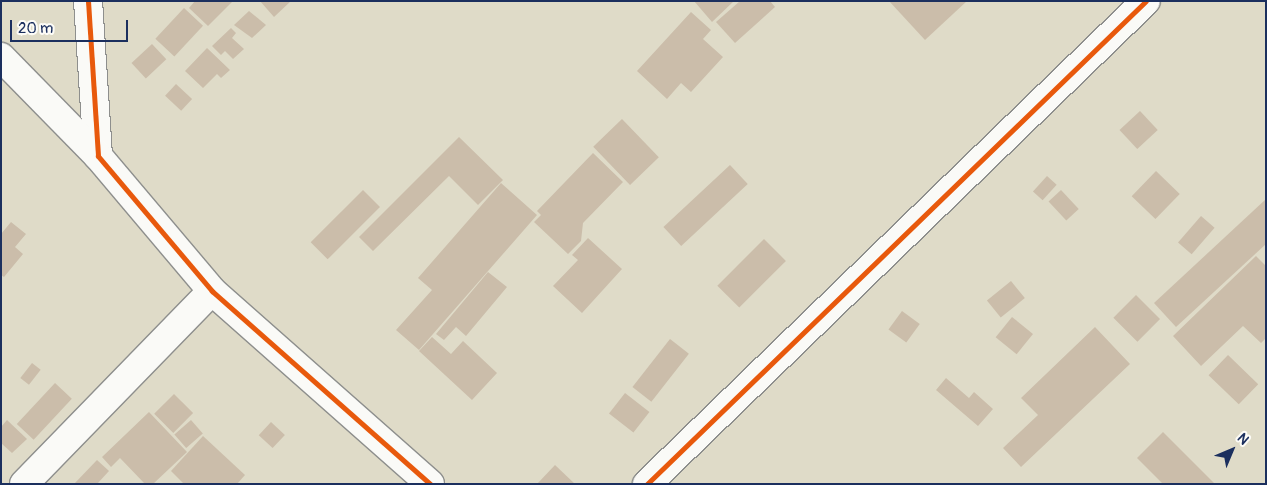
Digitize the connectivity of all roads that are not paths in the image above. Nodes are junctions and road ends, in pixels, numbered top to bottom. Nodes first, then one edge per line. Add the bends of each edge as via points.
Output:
1 (88, 1) edge
2 (1146, 1) edge
3 (1, 58) edge
4 (98, 156) junction
5 (212, 291) junction
6 (24, 484) edge
7 (430, 484) edge
8 (647, 484) edge

1 - 4 street
2 - 8 street
3 - 4 street
4 - 5 street
5 - 6 street
5 - 7 street

